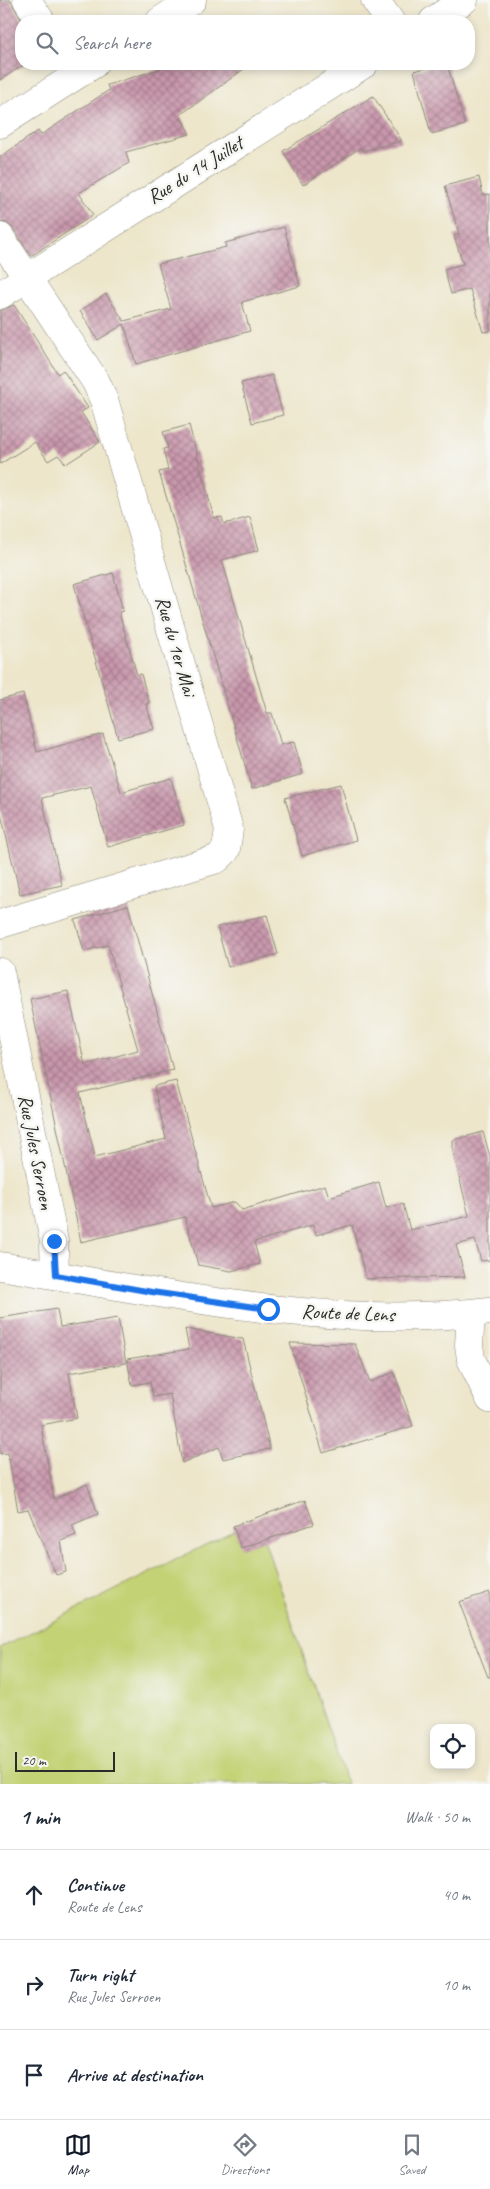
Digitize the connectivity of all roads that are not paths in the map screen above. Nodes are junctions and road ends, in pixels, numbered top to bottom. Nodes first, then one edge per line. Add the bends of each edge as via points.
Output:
1 (27, 0) edge
2 (192, 0) edge
3 (375, 0) edge
4 (464, 0) edge
5 (37, 15) edge
6 (169, 15) edge
7 (386, 15) edge
8 (442, 15) edge
9 (76, 70) edge
10 (355, 70) edge
11 (0, 124) edge
12 (0, 237) edge
13 (27, 277) junction
14 (0, 295) edge
15 (0, 924) edge
16 (0, 972) edge
17 (0, 1266) edge
18 (56, 1275) junction
19 (480, 1313) edge
20 (490, 1399) edge

1 - 5 street
2 - 6 street
3 - 7 street
4 - 8 street
9 - 11 street
10 - 13 street, Rue du 14 Juillet
12 - 13 street, Rue du 1er Mai
13 - 14 street, Rue du 14 Juillet
13 - 15 street, Rue du 1er Mai via 96,382 105,403 229,829 226,850 217,859
16 - 18 street, Rue Jules Serroen via 54,1241
17 - 18 street, Route de Lens
18 - 19 street, Route de Lens via 268,1309 358,1317
19 - 20 street via 469,1346 471,1359

